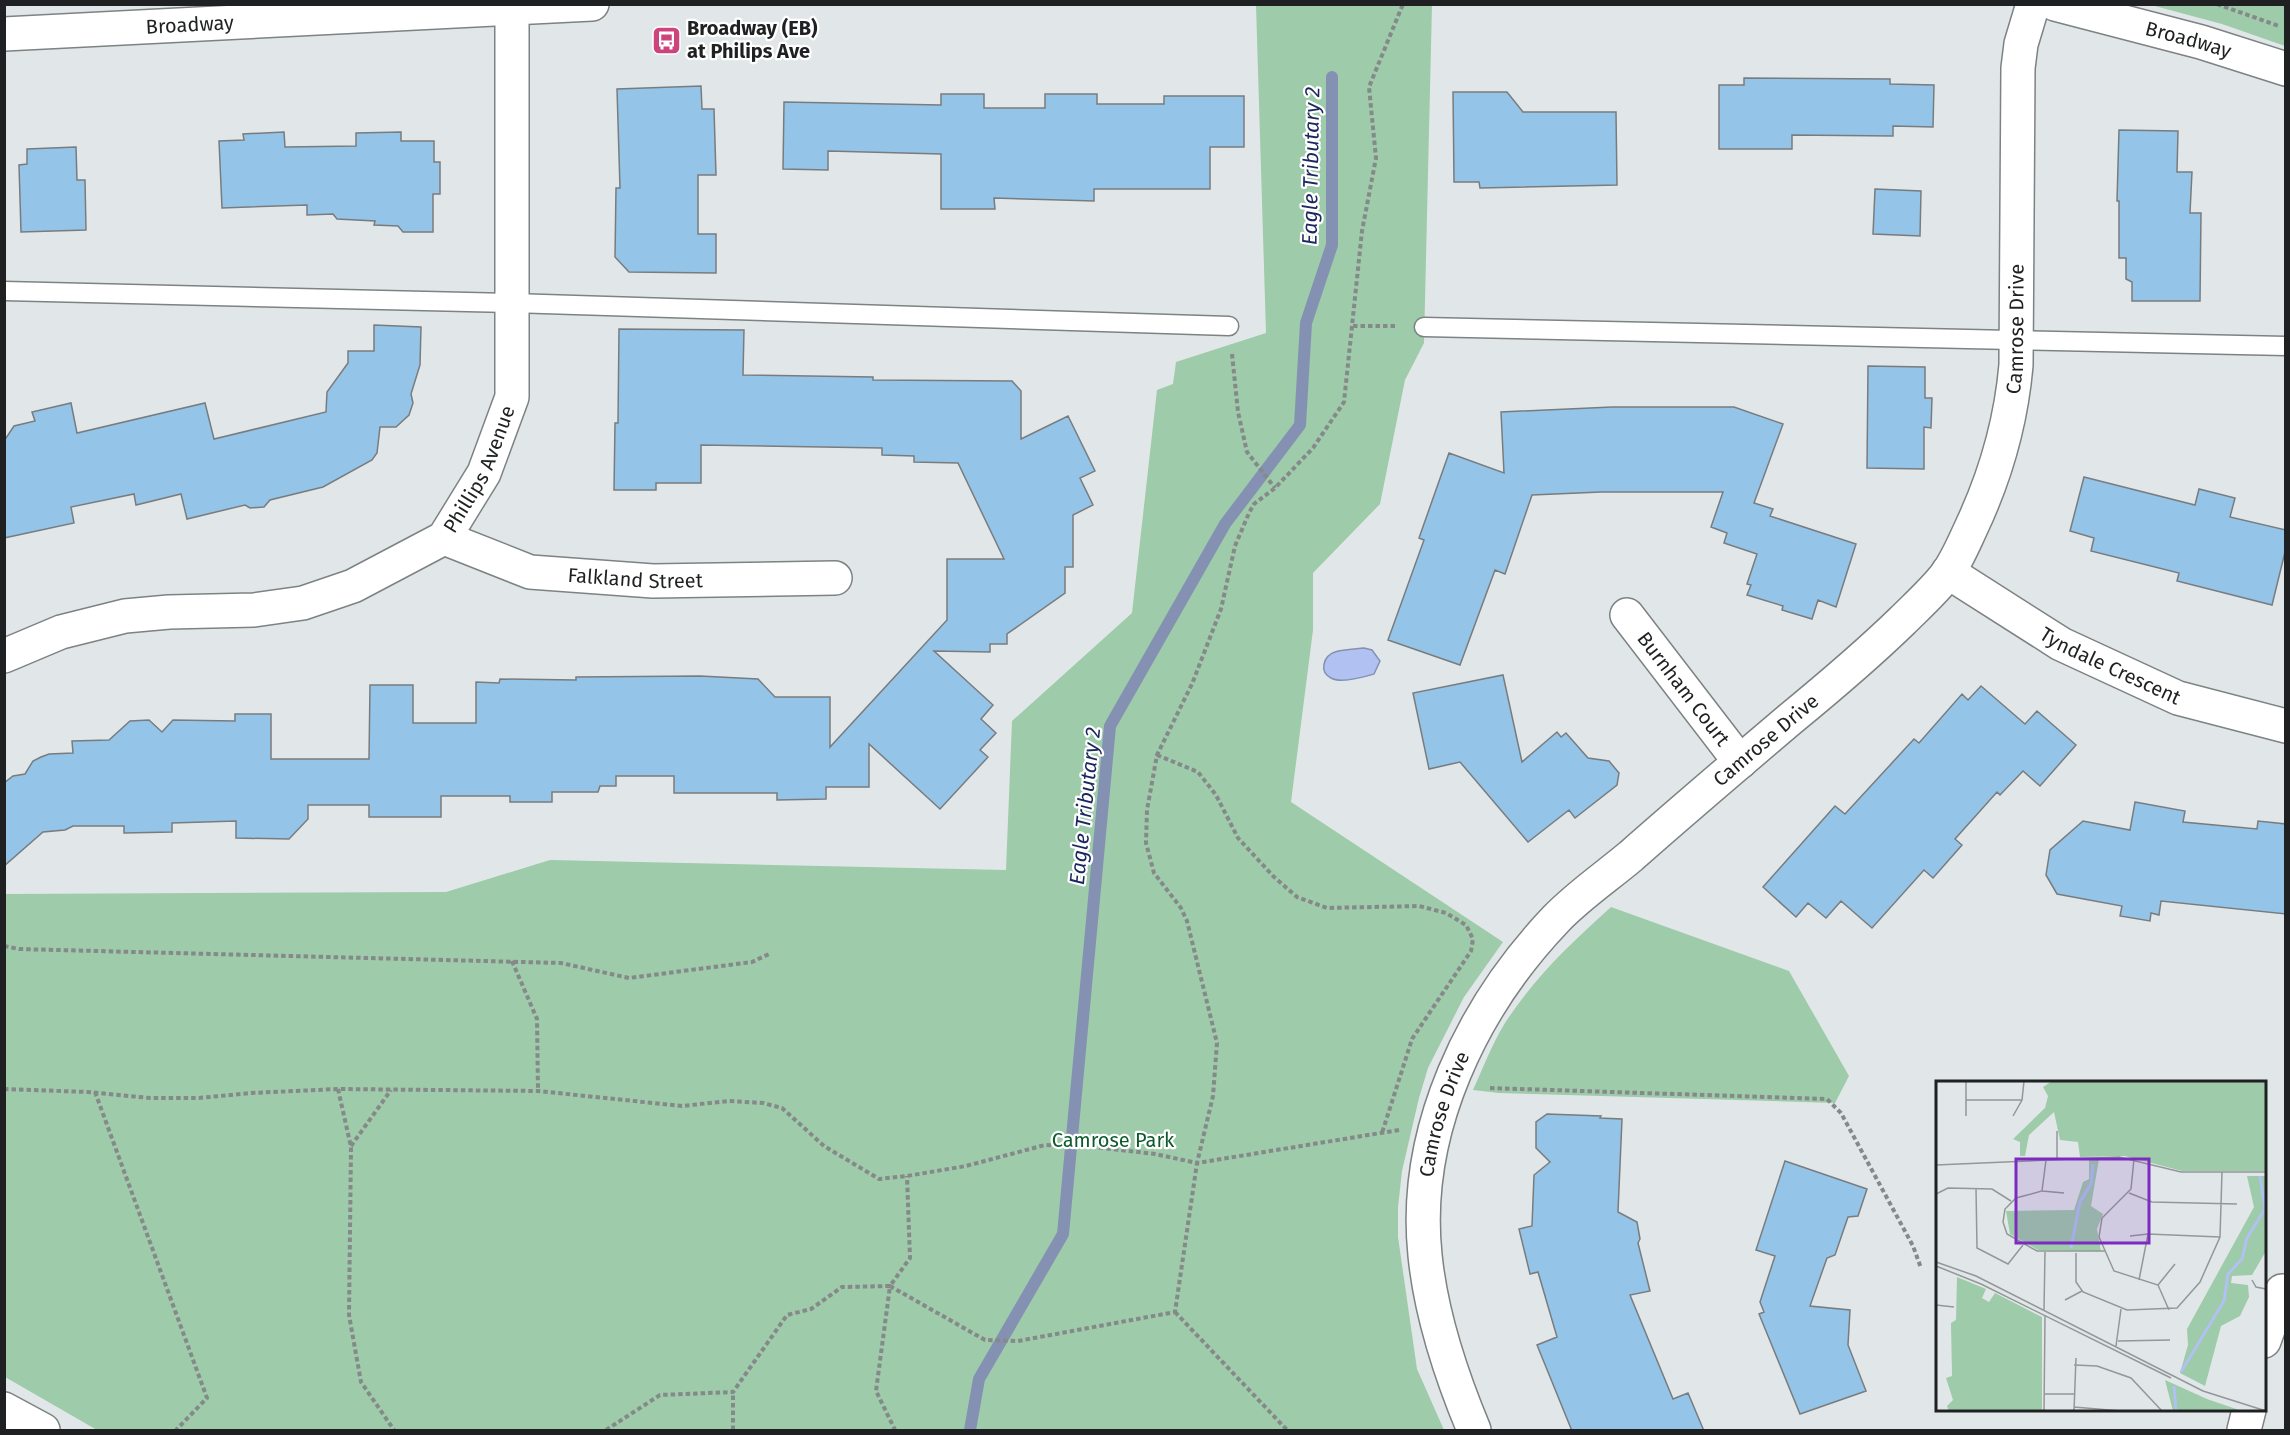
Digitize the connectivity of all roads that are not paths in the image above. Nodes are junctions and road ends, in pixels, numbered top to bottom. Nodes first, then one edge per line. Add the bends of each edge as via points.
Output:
1 (592, 4) edge
2 (2033, 4) edge
3 (2055, 4) edge
4 (513, 9) junction
5 (4, 34) edge
6 (2286, 69) edge
7 (4, 291) edge
8 (512, 303) junction
9 (1229, 326) road end
10 (1424, 327) road end
11 (2015, 340) junction
12 (2286, 346) edge
13 (444, 538) junction
14 (1948, 572) junction
15 (835, 578) dead end
16 (1627, 615) dead end
17 (4, 656) edge
18 (2286, 726) edge
19 (1740, 762) junction
20 (2277, 1291) edge
21 (2266, 1337) edge
22 (4, 1409) edge
23 (2249, 1411) edge
24 (43, 1431) edge
25 (1474, 1431) edge
26 (2244, 1431) edge

1 - 4 street, Broadway
2 - 11 street, Camrose Drive via 2018,68
3 - 6 street, Broadway
4 - 5 street, Broadway
4 - 8 street, Phillips Avenue
7 - 8 lane
8 - 9 lane
8 - 13 street, Phillips Avenue via 513,397 484,473
10 - 11 lane
11 - 12 lane
11 - 14 street, Camrose Drive via 2013,397 2003,446 1979,510
13 - 15 street, Falkland Street via 530,572 653,581
13 - 17 street, Phillips Avenue via 353,586 303,603 254,610 125,616 61,632
14 - 18 street, Tyndale Crescent via 2061,644 2167,694
14 - 19 street, Camrose Drive via 1873,648
16 - 19 street, Burnham Court
19 - 25 street, Camrose Drive via 1543,934 1509,975 1456,1068 1436,1125 1426,1179 1424,1253 1449,1367
20 - 21 street
22 - 24 street
23 - 26 street

